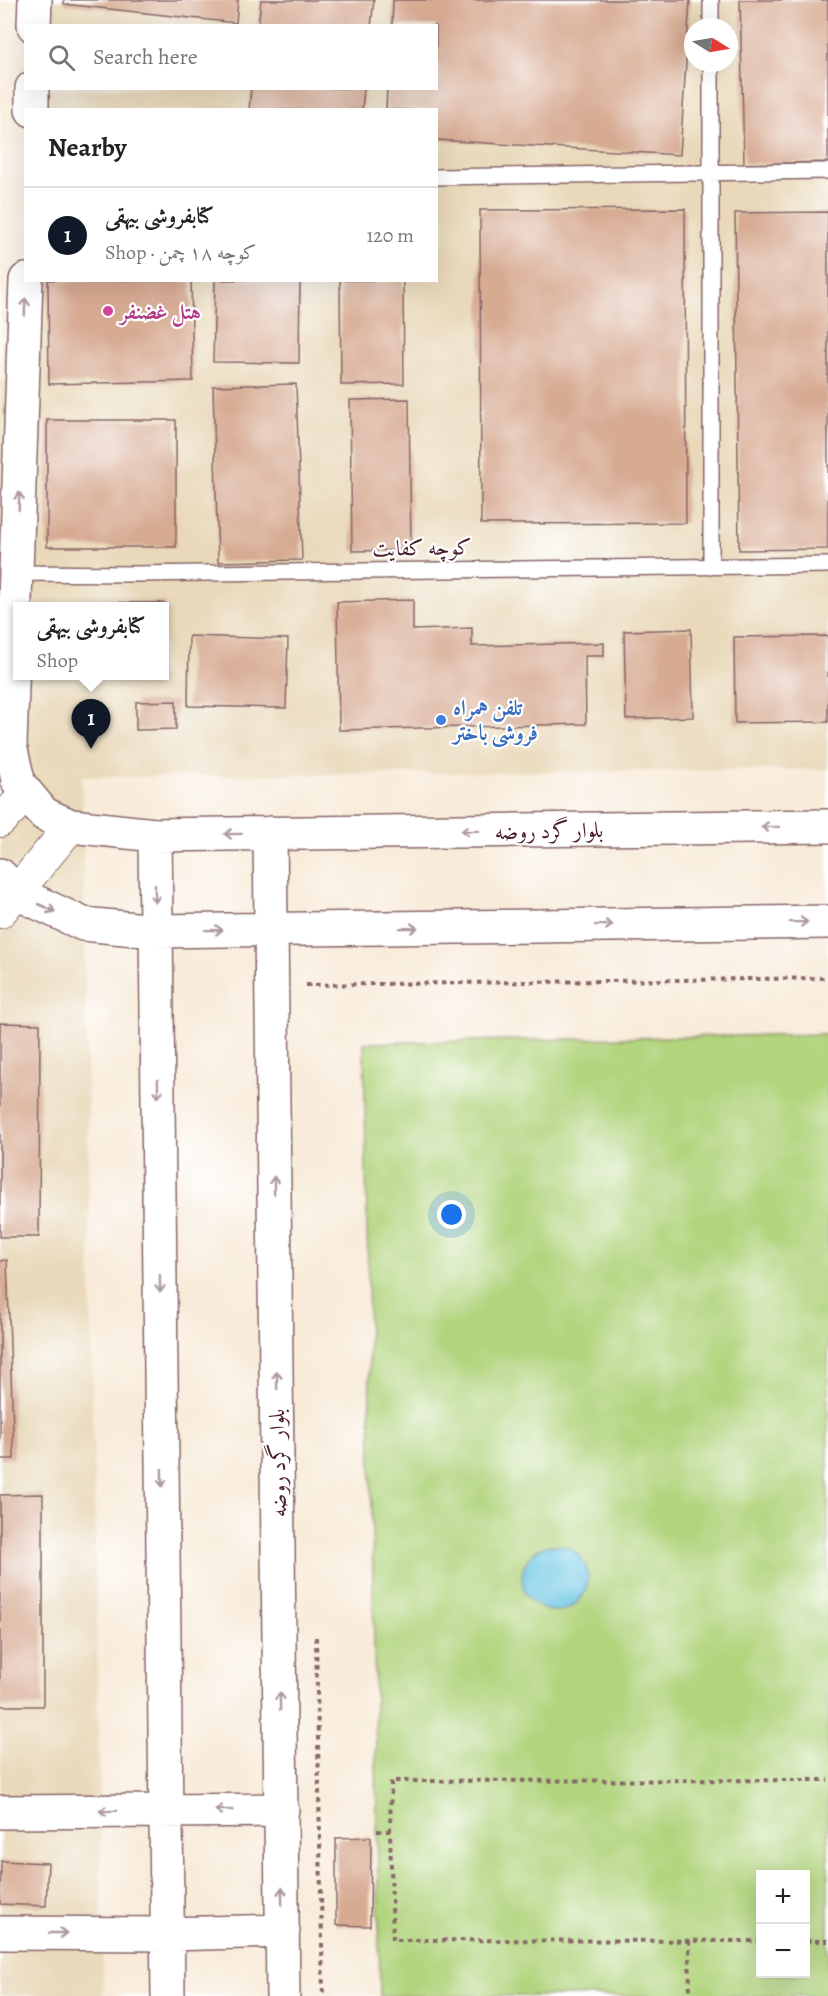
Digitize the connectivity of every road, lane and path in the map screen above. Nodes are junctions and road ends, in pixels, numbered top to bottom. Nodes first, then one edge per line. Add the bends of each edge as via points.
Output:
1 (35, 0) edge
2 (711, 0) edge
3 (711, 18) edge
4 (34, 24) edge
5 (711, 72) edge
6 (32, 90) edge
7 (32, 108) edge
8 (828, 171) edge
9 (712, 173) junction
10 (438, 177) edge
11 (26, 282) edge
12 (828, 565) edge
13 (711, 566) junction
14 (16, 573) junction
15 (15, 602) edge
16 (13, 660) edge
17 (27, 794) junction
18 (0, 821) edge
19 (71, 826) junction
20 (828, 826) edge
21 (270, 834) junction
22 (155, 835) junction
23 (6, 894) edge
24 (828, 922) edge
25 (271, 929) junction
26 (156, 931) junction
27 (828, 978) edge
28 (303, 985) dead end
29 (316, 1626) dead end
30 (828, 1780) edge
31 (166, 1810) junction
32 (282, 1810) junction
33 (0, 1812) edge
34 (377, 1831) dead end
35 (390, 1831) junction
36 (283, 1931) junction
37 (0, 1933) edge
38 (167, 1934) junction
39 (689, 1940) junction
40 (756, 1941) edge
41 (810, 1941) edge
42 (828, 1941) edge
43 (168, 1996) edge
44 (284, 1996) edge
45 (323, 1996) edge
46 (690, 1996) edge

1 - 4 main road
2 - 3 lane
5 - 9 lane
6 - 7 main road
8 - 9 lane
9 - 10 lane
9 - 13 lane
14 -> 11 main road, بلوار گرد روضه
12 - 13 lane, کوچه کفایت
13 - 14 lane, کوچه کفایت
14 - 15 main road, بلوار گرد روضه
16 - 17 main road, بلوار گرد روضه via 10,746 19,784
17 - 18 street
17 - 19 main road, بلوار گرد روضه via 44,814
19 - 22 main road, بلوار گرد روضه
19 - 23 street
20 -> 21 main road, بلوار گرد روضه
21 -> 22 main road, بلوار گرد روضه
21 - 25 main road, بلوار گرد روضه
22 -> 26 main road
23 -> 26 main road via 83,924
25 -> 24 main road
26 -> 25 main road
32 -> 25 main road, بلوار گرد روضه
26 -> 31 main road
27 - 28 path
29 - 45 path
30 - 35 path via 391,1781
32 -> 31 main road
31 -> 33 main road
31 - 38 main road
36 -> 32 main road, بلوار گرد روضه
34 - 35 path
35 - 39 path via 393,1940
36 - 38 main road
36 - 44 main road, بلوار گرد روضه
37 -> 38 main road
38 - 43 main road
39 - 40 path
39 - 46 path
41 - 42 path

